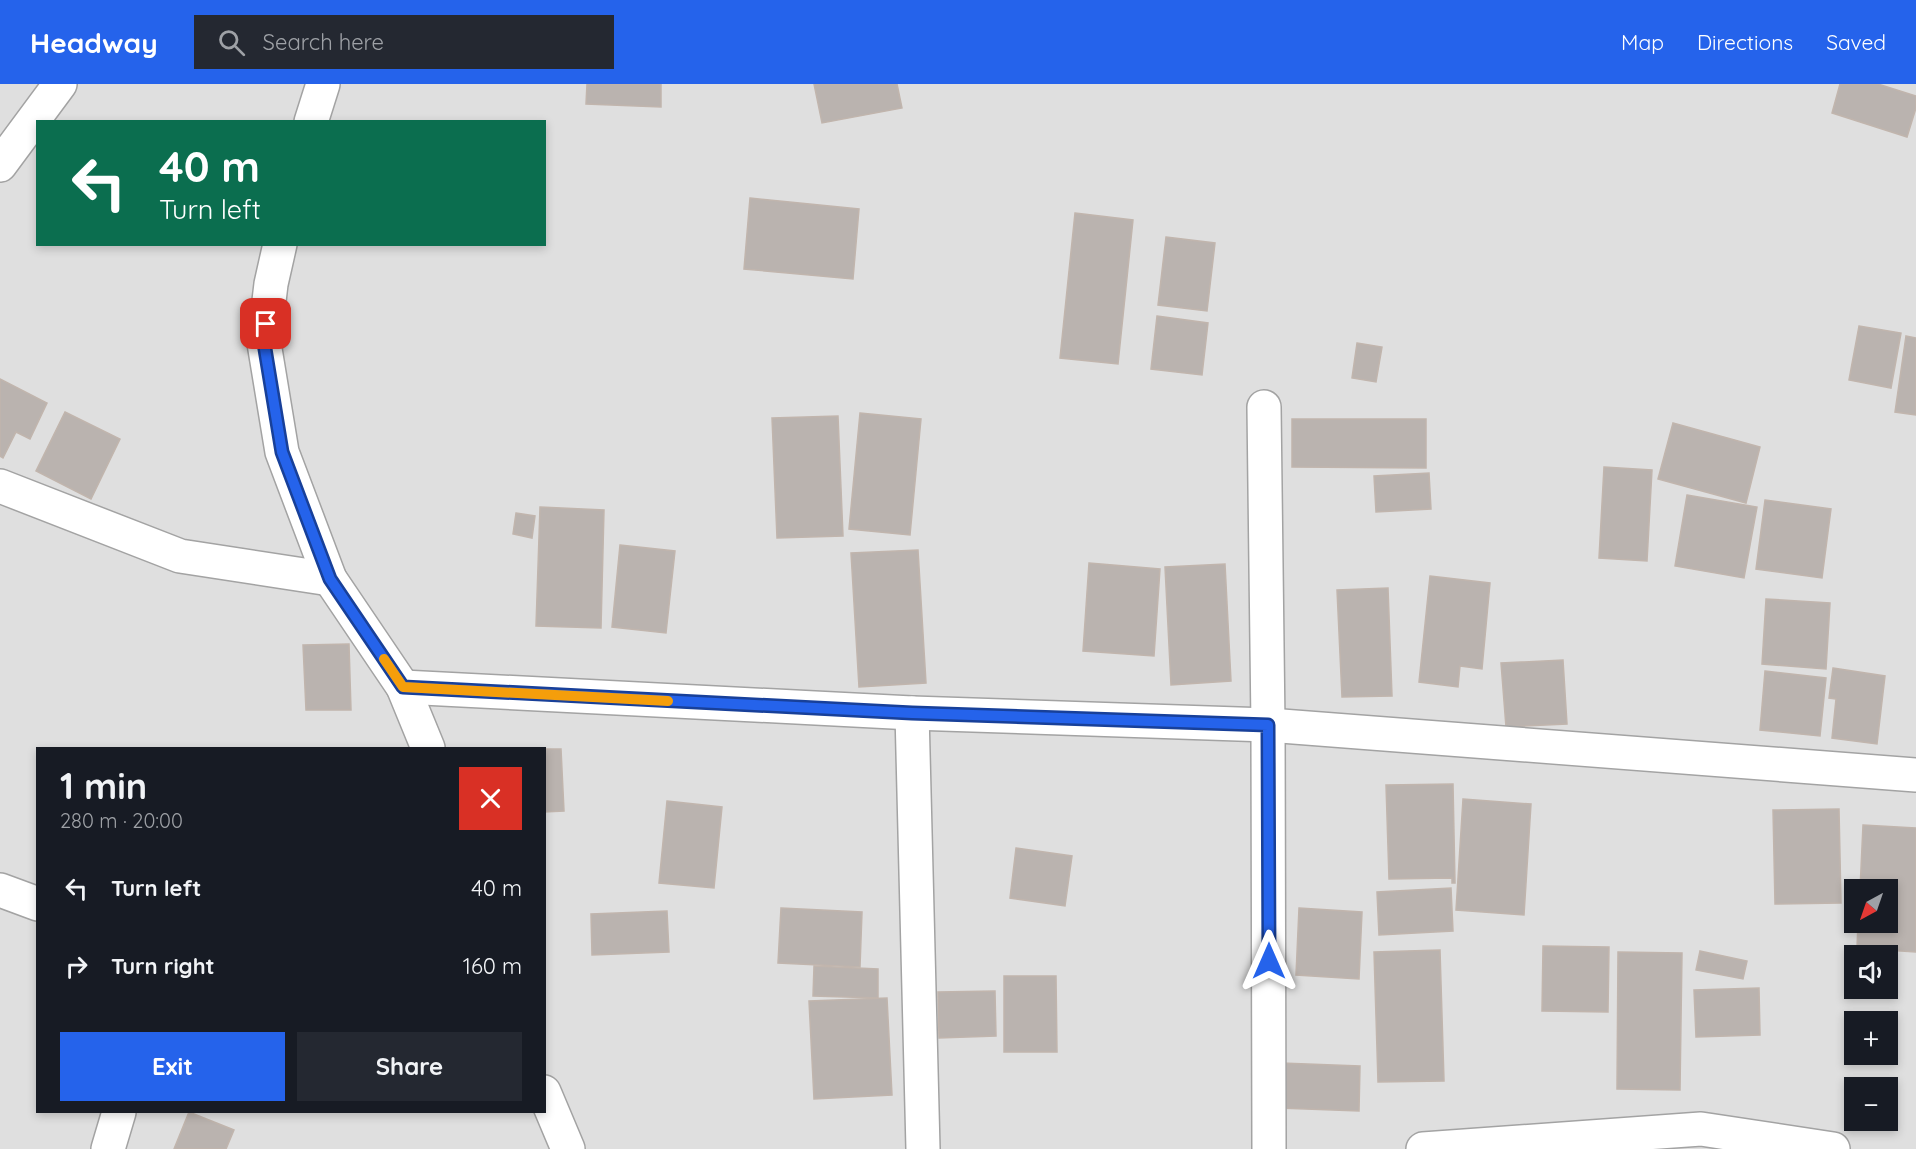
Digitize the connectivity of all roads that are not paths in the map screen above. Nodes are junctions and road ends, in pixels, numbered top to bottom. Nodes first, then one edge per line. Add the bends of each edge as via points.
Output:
1 (60, 84) edge
2 (323, 84) edge
3 (312, 120) edge
4 (0, 165) edge
5 (280, 246) edge
6 (1264, 407) dead end
7 (0, 486) edge
8 (330, 579) junction
9 (403, 687) junction
10 (912, 713) junction
11 (1268, 725) junction
12 (428, 747) edge
13 (1916, 775) edge
14 (0, 890) edge
15 (36, 903) edge
16 (546, 1097) edge
17 (119, 1113) edge
18 (108, 1149) edge
19 (568, 1149) edge
20 (923, 1149) edge
21 (1269, 1149) edge
22 (1423, 1149) edge
23 (1833, 1149) edge

1 - 4 street
2 - 3 street
5 - 8 street via 264,343 282,452
6 - 11 street
7 - 8 street via 180,556
8 - 9 street
9 - 10 street
9 - 12 street
10 - 11 street
10 - 20 street
11 - 13 street
11 - 21 street
14 - 15 street
16 - 19 street
17 - 18 street
22 - 23 street via 1701,1129

